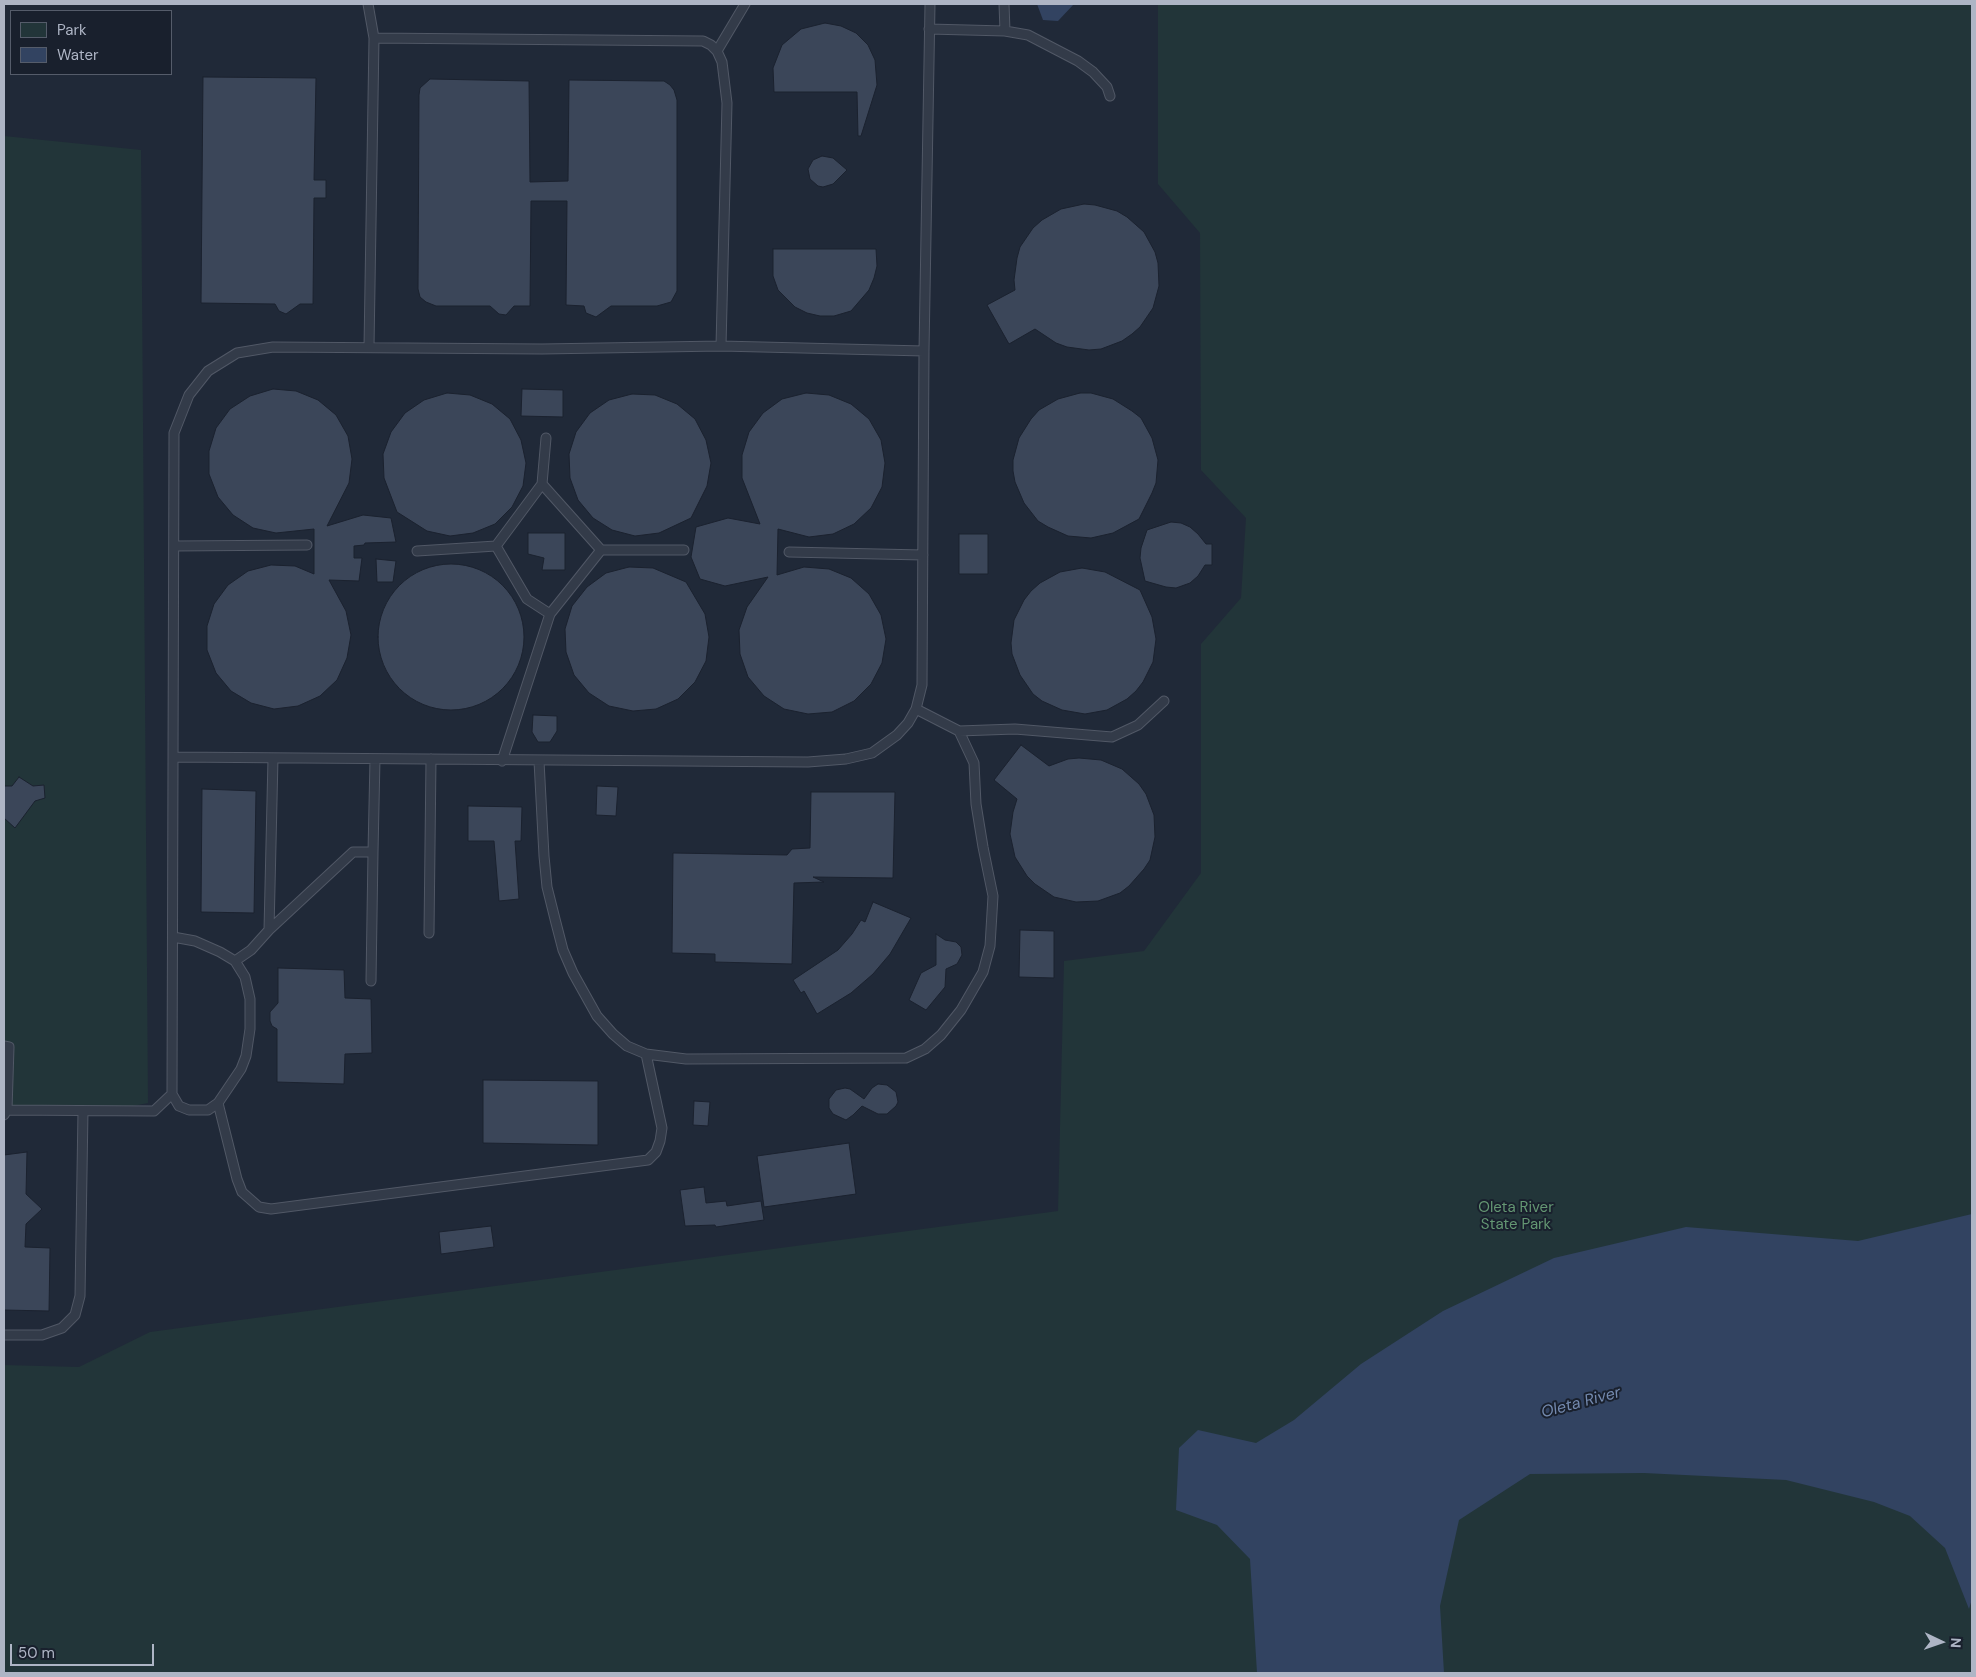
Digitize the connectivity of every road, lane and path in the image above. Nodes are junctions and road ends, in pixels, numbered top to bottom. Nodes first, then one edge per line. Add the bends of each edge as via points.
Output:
1 (368, 4) edge
2 (745, 4) edge
3 (930, 4) edge
4 (1004, 4) edge
5 (929, 29) junction
6 (1004, 31) junction
7 (374, 38) junction
8 (717, 51) junction
9 (1110, 96) dead end
10 (721, 346) junction
11 (369, 347) junction
12 (924, 351) junction
13 (546, 438) dead end
14 (542, 484) junction
15 (307, 545) dead end
16 (174, 546) junction
17 (496, 546) junction
18 (601, 550) junction
19 (684, 550) dead end
20 (417, 551) dead end
21 (788, 552) dead end
22 (924, 555) junction
23 (550, 614) junction
24 (1164, 701) dead end
25 (916, 709) junction
26 (959, 731) junction
27 (174, 757) junction
28 (273, 758) junction
29 (375, 759) junction
30 (431, 759) junction
31 (502, 761) junction
32 (539, 761) junction
33 (373, 852) junction
34 (269, 930) junction
35 (429, 933) dead end
36 (173, 937) junction
37 (235, 961) junction
38 (372, 981) dead end
39 (4, 1046) edge
40 (646, 1054) junction
41 (172, 1094) junction
42 (218, 1103) junction
43 (83, 1111) junction
44 (5, 1112) edge
45 (4, 1335) edge

1 - 7 lane
2 - 8 lane
3 - 5 lane
4 - 6 lane
5 - 6 lane
5 - 12 lane
6 - 9 lane via 1028,35 1078,61 1107,87
7 - 8 lane via 703,41
7 - 11 lane
8 - 10 lane via 724,73 726,103
10 - 11 lane
10 - 12 lane
11 - 16 lane via 273,347 237,353 208,371 188,395 174,432
12 - 22 lane
13 - 14 lane
14 - 17 lane
14 - 18 lane
15 - 16 lane
16 - 27 lane
17 - 20 lane
17 - 23 lane via 528,599
18 - 19 lane
18 - 23 lane
21 - 22 lane
22 - 25 lane via 922,685
23 - 31 lane
24 - 26 lane via 1138,725 1112,738 1015,729
25 - 26 lane
25 - 32 lane via 908,723 872,753 846,759 808,762
26 - 40 lane via 974,764 982,847 993,896 990,946 983,972 961,1010 941,1035 925,1049 906,1058 686,1059
27 - 28 lane
27 - 36 lane
28 - 29 lane
28 - 34 lane
29 - 30 lane
29 - 33 lane
30 - 31 lane
30 - 35 lane
31 - 32 lane
32 - 40 lane via 544,856 563,950 597,1016 627,1046
33 - 34 lane via 353,852
33 - 38 lane
34 - 37 lane via 251,950
36 - 37 lane via 195,941
36 - 41 lane
37 - 42 lane via 245,977 250,999 249,1042 241,1069
39 - 44 lane via 10,1047
40 - 42 lane via 662,1128 656,1152 648,1160 271,1209 259,1207 242,1192
41 - 42 lane via 179,1106 189,1110 208,1110
41 - 43 lane via 154,1110
43 - 44 lane
43 - 45 lane via 80,1296 75,1315 62,1328 42,1335

